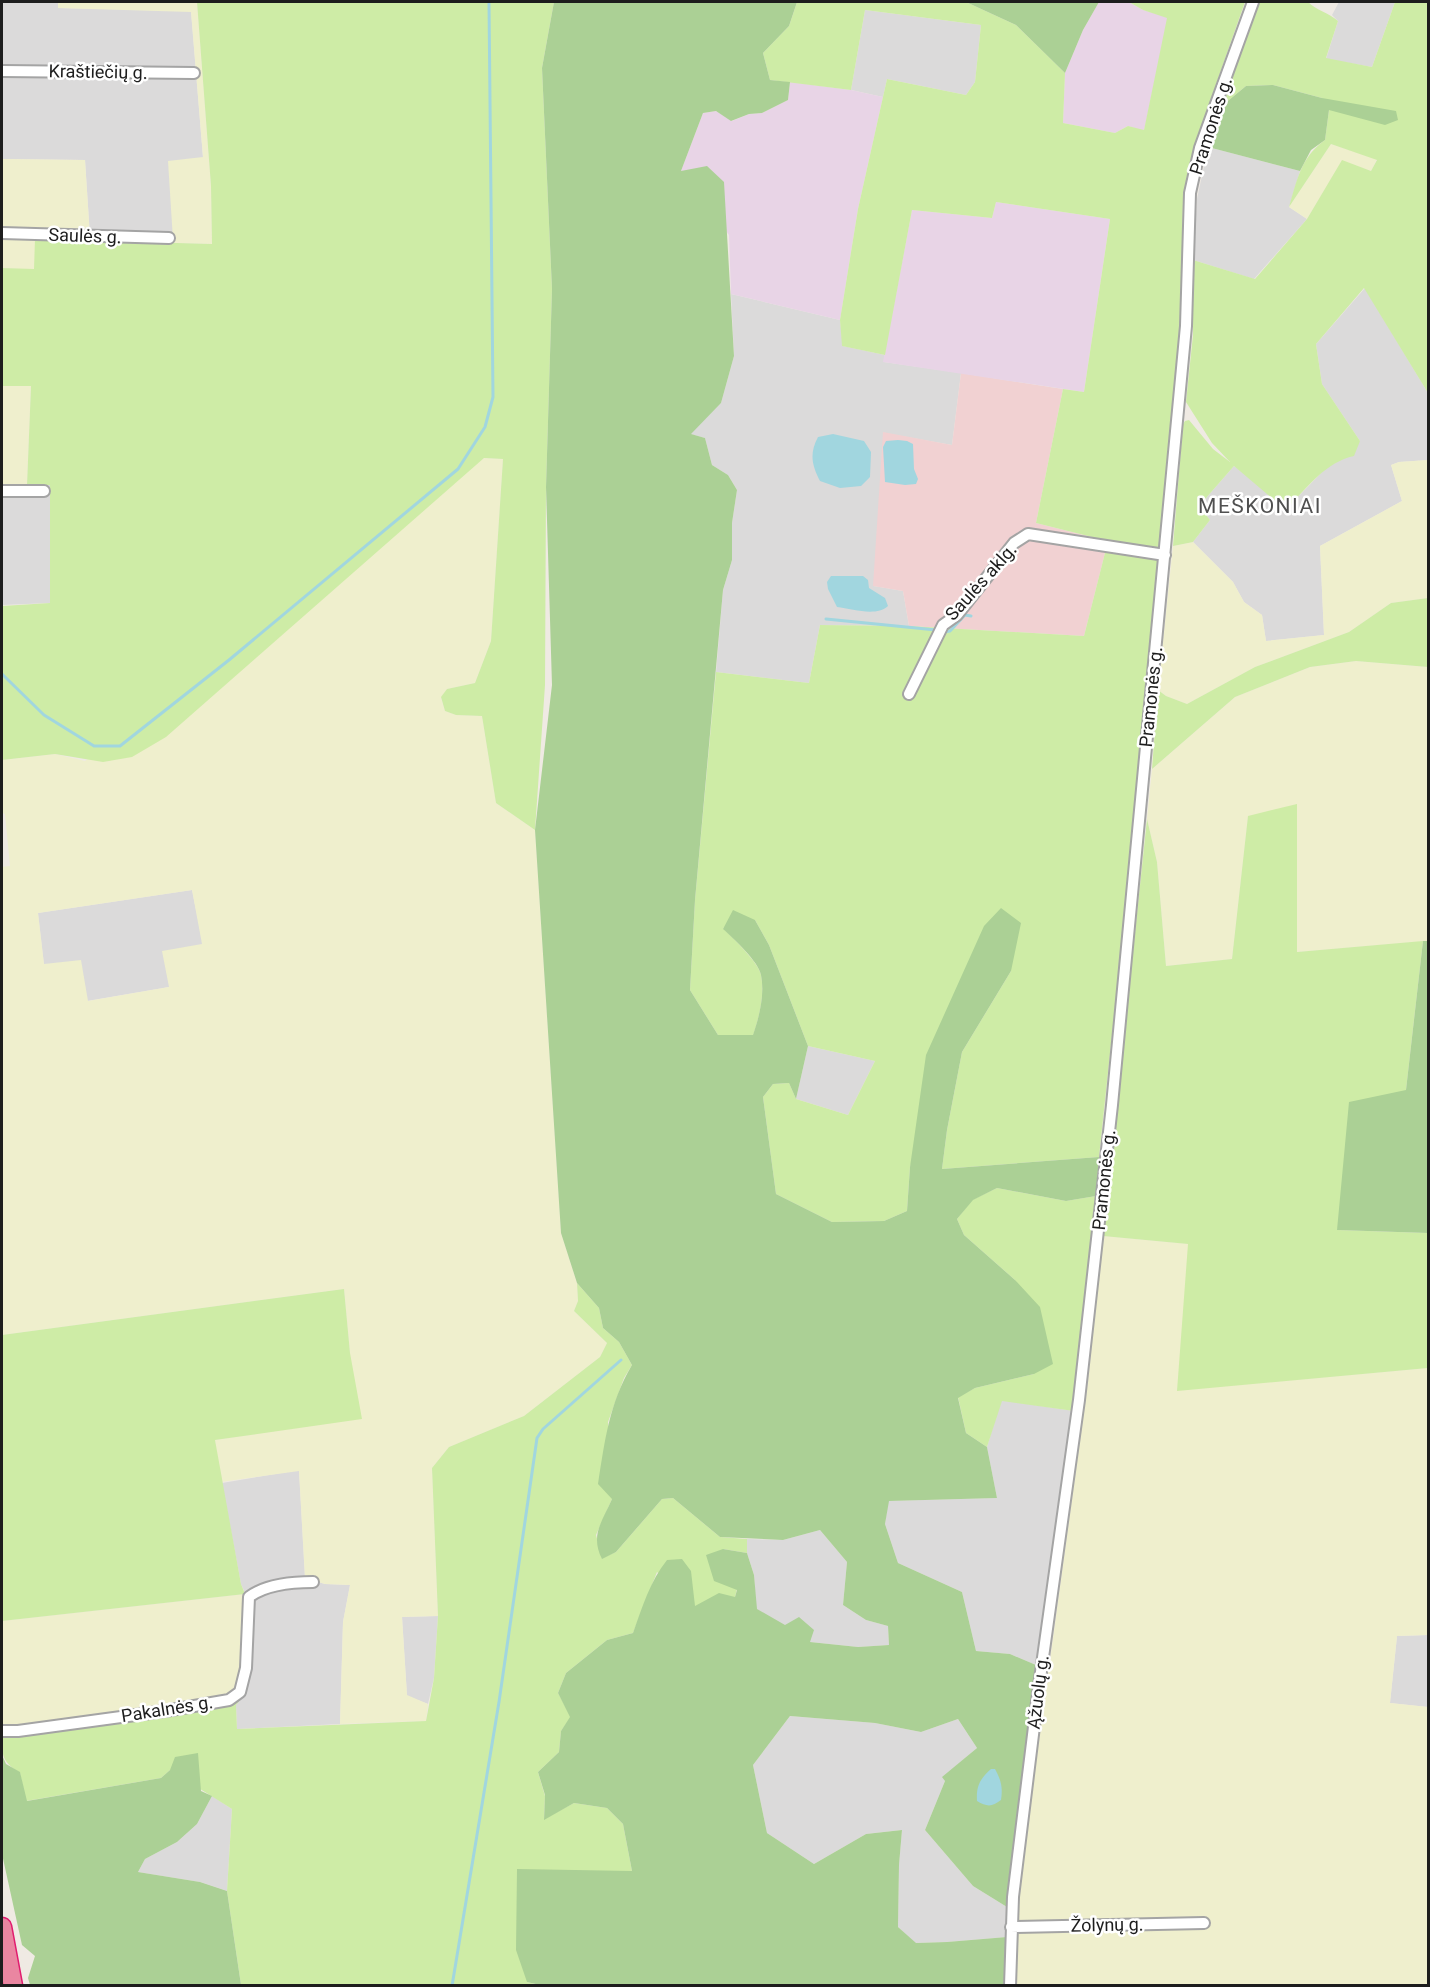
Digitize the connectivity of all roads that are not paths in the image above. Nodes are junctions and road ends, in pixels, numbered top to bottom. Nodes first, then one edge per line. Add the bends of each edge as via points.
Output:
1 (1253, 2) edge
2 (2, 71) edge
3 (195, 73) dead end
4 (2, 233) edge
5 (169, 238) dead end
6 (2, 491) edge
7 (44, 491) dead end
8 (1165, 555) junction
9 (909, 694) dead end
10 (1079, 1400) joint
11 (313, 1582) dead end
12 (2, 1731) edge
13 (1204, 1923) dead end
14 (2, 1927) edge
15 (1011, 1927) junction
16 (4, 1948) edge
17 (13, 1986) edge
18 (1010, 1986) edge

1 - 8 street, Pramonės g. via 1200,148 1190,194 1186,326
2 - 3 street, Kraštiečių g.
4 - 5 street, Saulės g.
6 - 7 street
8 - 9 street, Saulės aklg. via 1028,534 1014,543 957,615 943,625
8 - 10 street, Pramonės g.
10 - 15 street, Ąžuolų g. via 1039,1686
11 - 12 street, Pakalnės g. via 259,1590 249,1598 246,1668 240,1692 229,1700
13 - 15 street, Žolynų g.
14 - 16 highway
15 - 18 street, Ąžuolų g.
16 - 17 highway

